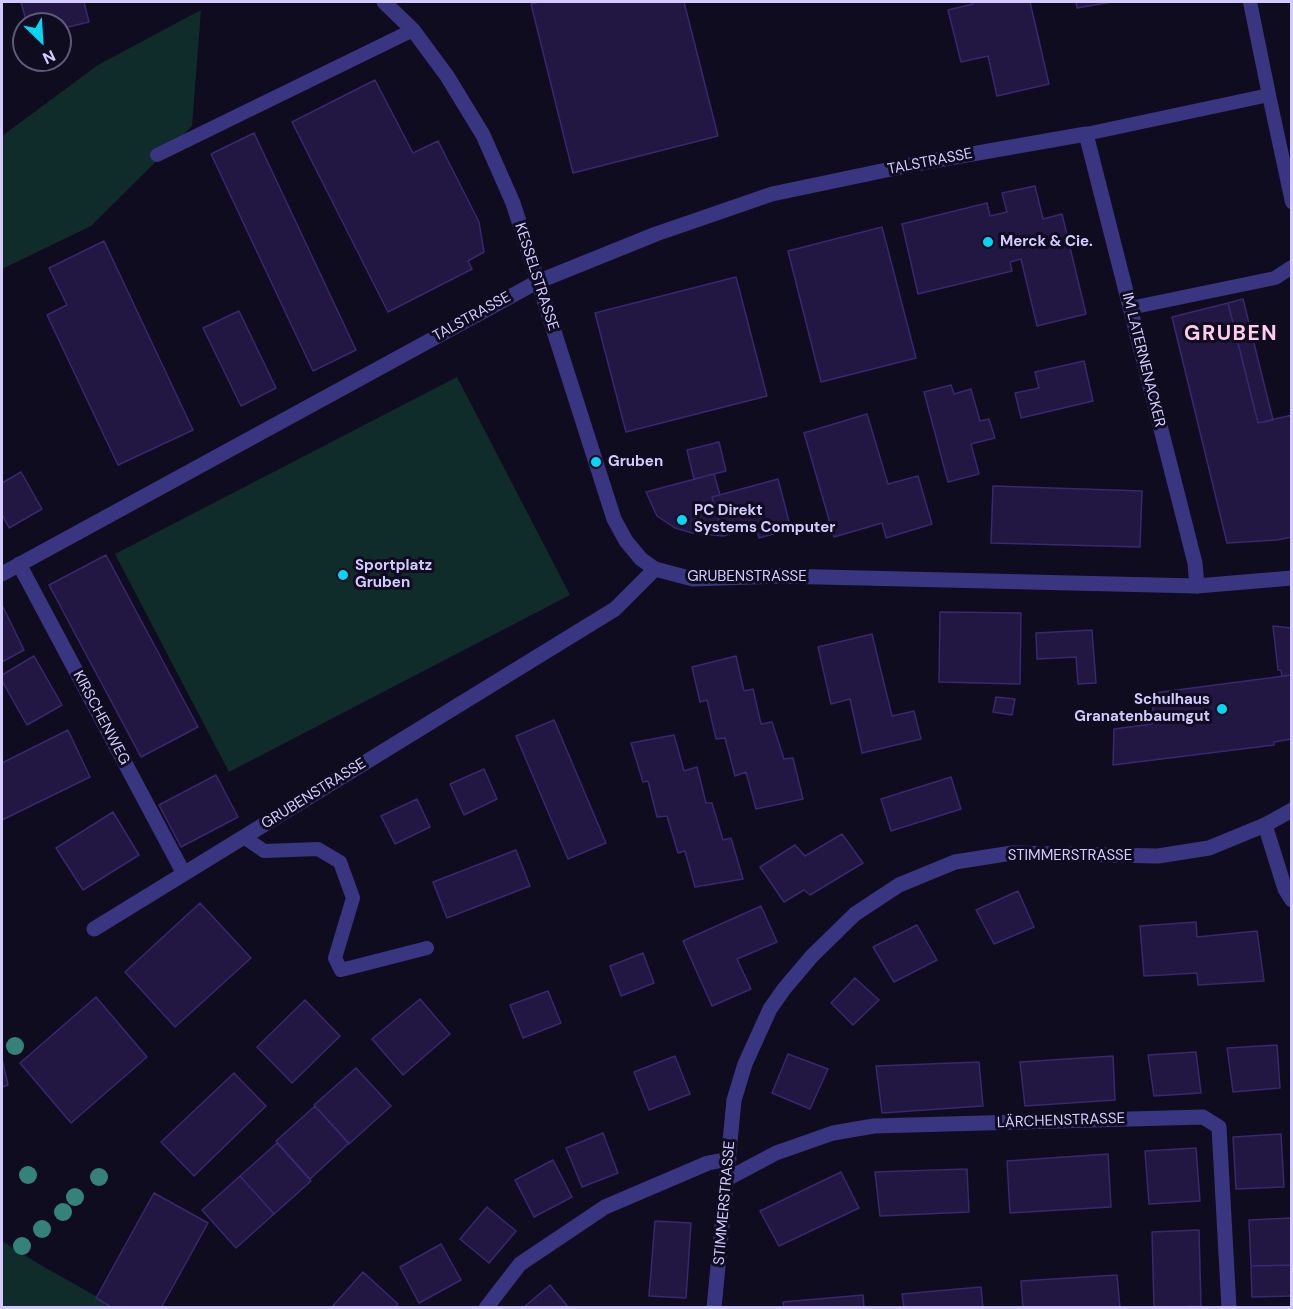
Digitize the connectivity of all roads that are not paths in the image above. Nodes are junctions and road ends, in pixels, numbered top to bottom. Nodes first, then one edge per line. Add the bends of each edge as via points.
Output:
1 (384, 2) edge
2 (1250, 2) edge
3 (413, 30) junction
4 (1269, 95) junction
5 (1086, 134) junction
6 (157, 155) dead end
7 (1292, 202) edge
8 (1292, 267) edge
9 (537, 282) junction
10 (1130, 308) junction
11 (19, 564) junction
12 (655, 569) junction
13 (2, 574) edge
14 (1292, 578) edge
15 (1197, 586) junction
16 (1292, 810) edge
17 (1265, 825) junction
18 (244, 837) junction
19 (183, 872) junction
20 (1292, 900) edge
21 (94, 929) dead end
22 (427, 948) dead end
23 (729, 1159) junction
24 (729, 1178) junction
25 (486, 1308) edge
26 (714, 1308) edge
27 (1229, 1308) edge

1 - 3 street, KESSELSTRASSE
2 - 4 lane
3 - 6 lane
3 - 9 street, KESSELSTRASSE via 483,135 513,203
4 - 5 lane
4 - 7 lane
5 - 9 street, TALSTRASSE via 772,194 656,234
5 - 10 street, IM LATERNENACKER
8 - 10 lane via 1275,278
9 - 11 street, TALSTRASSE
9 - 12 street, KESSELSTRASSE via 614,519 626,541
10 - 15 street, IM LATERNENACKER via 1196,563
11 - 13 street, TALSTRASSE
11 - 19 street, KIRSCHENWEG
12 - 15 street, GRUBENSTRASSE via 693,579 779,576
12 - 18 street, GRUBENSTRASSE via 615,609
14 - 15 street, GRUBENSTRASSE
16 - 17 street, STIMMERSTRASSE
17 - 20 street
17 - 23 street, STIMMERSTRASSE via 1199,850 1158,856 1012,853 955,862 899,885 855,914 812,956 770,1009 751,1047 734,1100
18 - 19 street, GRUBENSTRASSE
18 - 22 lane via 264,851 318,849 340,862 353,898 335,958 341,970
19 - 21 street, GRUBENSTRASSE
23 - 24 street, STIMMERSTRASSE
23 - 25 street via 708,1163 605,1207 520,1264
24 - 26 street, STIMMERSTRASSE
24 - 27 street, LÄRCHENSTRASSE via 776,1153 833,1133 874,1126 1203,1116 1219,1127

